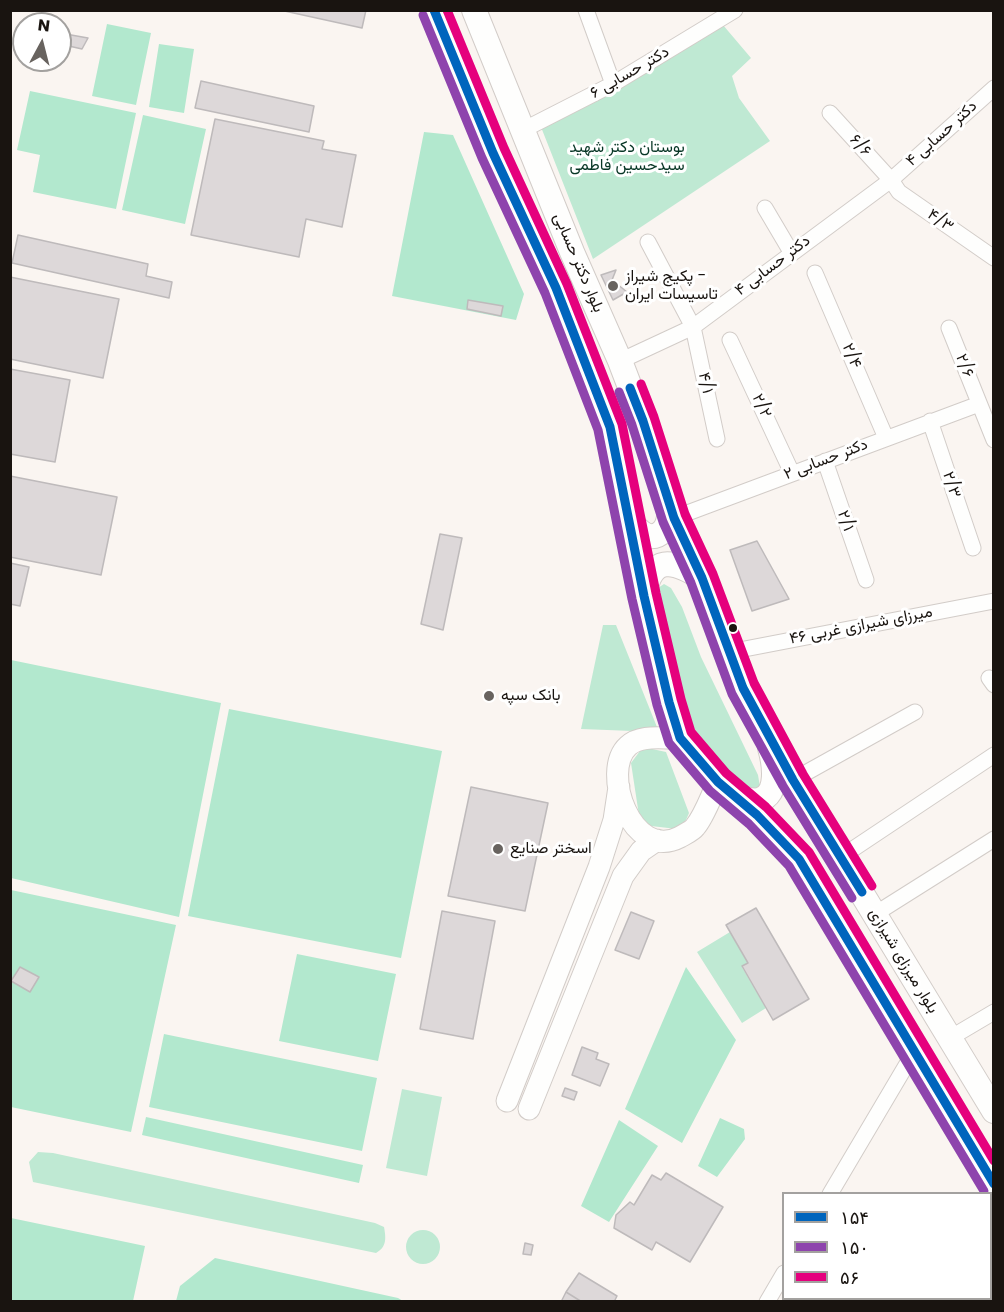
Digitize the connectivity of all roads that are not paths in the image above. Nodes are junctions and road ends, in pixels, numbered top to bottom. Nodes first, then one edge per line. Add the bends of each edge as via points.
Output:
1 (434, 10) edge
2 (474, 10) edge
3 (586, 10) edge
4 (735, 10) edge
5 (614, 84) junction
6 (993, 88) edge
7 (830, 112) dead end
8 (523, 130) junction
9 (891, 180) junction
10 (765, 208) dead end
11 (648, 242) dead end
12 (791, 252) junction
13 (993, 258) edge
14 (815, 273) dead end
15 (693, 327) junction
16 (949, 328) dead end
17 (730, 340) dead end
18 (620, 361) junction
19 (631, 391) junction
20 (601, 403) junction
21 (979, 404) junction
22 (930, 421) junction
23 (886, 438) junction
24 (717, 439) dead end
25 (993, 440) edge
26 (825, 461) junction
27 (792, 473) junction
28 (626, 513) junction
29 (673, 513) junction
30 (972, 548) dead end
31 (702, 578) junction
32 (866, 580) dead end
33 (644, 596) junction
34 (993, 601) edge
35 (729, 652) junction
36 (915, 712) dead end
37 (761, 724) junction
38 (681, 738) junction
39 (993, 755) edge
40 (793, 780) junction
41 (619, 787) junction
42 (724, 787) junction
43 (993, 839) edge
44 (657, 840) junction
45 (841, 857) junction
46 (875, 914) junction
47 (993, 1012) edge
48 (950, 1038) junction
49 (914, 1052) junction
50 (507, 1101) dead end
51 (529, 1109) dead end
52 (993, 1111) edge
53 (993, 1185) edge
54 (831, 1192) edge
55 (782, 1275) edge
56 (766, 1302) edge

1 - 20 main road, بلوار دکتر حسابی via 493,153 556,288
2 - 8 main road, بلوار دکتر حسابی
3 - 5 street
4 - 5 street, ۶ دکتر حسابی
5 - 8 street, ۶ دکتر حسابی
6 - 9 street, ۴ دکتر حسابی
7 - 9 street, ۶/۶
8 - 18 main road, بلوار دکتر حسابی
9 - 12 street, دکتر حسابی ۴
9 - 13 street, ۴/۳ via 899,192
10 - 12 street
11 - 15 street, ۴/۱
12 - 15 street, دکتر حسابی ۴
14 - 23 street, ۲/۴
15 - 18 street, دکتر حسابی ۴
15 - 24 street, ۴/۱
16 - 21 street, ۲/۶
17 - 27 street, ۲/۲
18 - 19 main road, بلوار دکتر حسابی
19 - 20 main road
19 - 29 main road, بلوار دکتر حسابی
20 - 28 main road, بلوار دکتر حسابی via 610,427
21 - 22 street, دکتر حسابی ۲
21 - 25 street, ۲/۶
22 - 23 street, دکتر حسابی ۲
22 - 30 street, ۲/۳
23 - 26 street, دکتر حسابی ۲
26 - 27 street, دکتر حسابی ۲
26 - 32 street, ۲/۱
27 - 29 street, دکتر حسابی ۲
28 - 29 main road via 638,531 646,535 661,533
28 - 33 main road, بلوار دکتر حسابی
29 - 31 main road, بلوار دکتر حسابی
31 - 33 main road via 675,564 660,567 650,575
31 - 35 main road, بلوار دکتر حسابی
33 - 38 main road, بلوار دکتر حسابی
34 - 35 street, میرزای شیرازی غربی ۴۶
35 - 37 main road, بلوار دکتر حسابی
36 - 40 street
37 - 40 main road, بلوار میرزای شیرازی
37 - 42 main road via 774,762 774,780 767,796 748,800
38 - 41 street via 639,739 626,747 618,764
38 - 42 main road
39 - 45 street
40 - 45 main road, بلوار میرزای شیرازی
41 - 44 street via 633,826
41 - 50 street via 614,820 599,867
42 - 44 street via 694,829 670,842
42 - 49 main road via 799,859
43 - 46 street
44 - 51 street via 641,851 623,876
45 - 46 main road, بلوار میرزای شیرازی
46 - 48 main road, بلوار میرزای شیرازی
47 - 48 street
48 - 52 main road, بلوار میرزای شیرازی
49 - 53 main road
49 - 54 street
55 - 56 street

